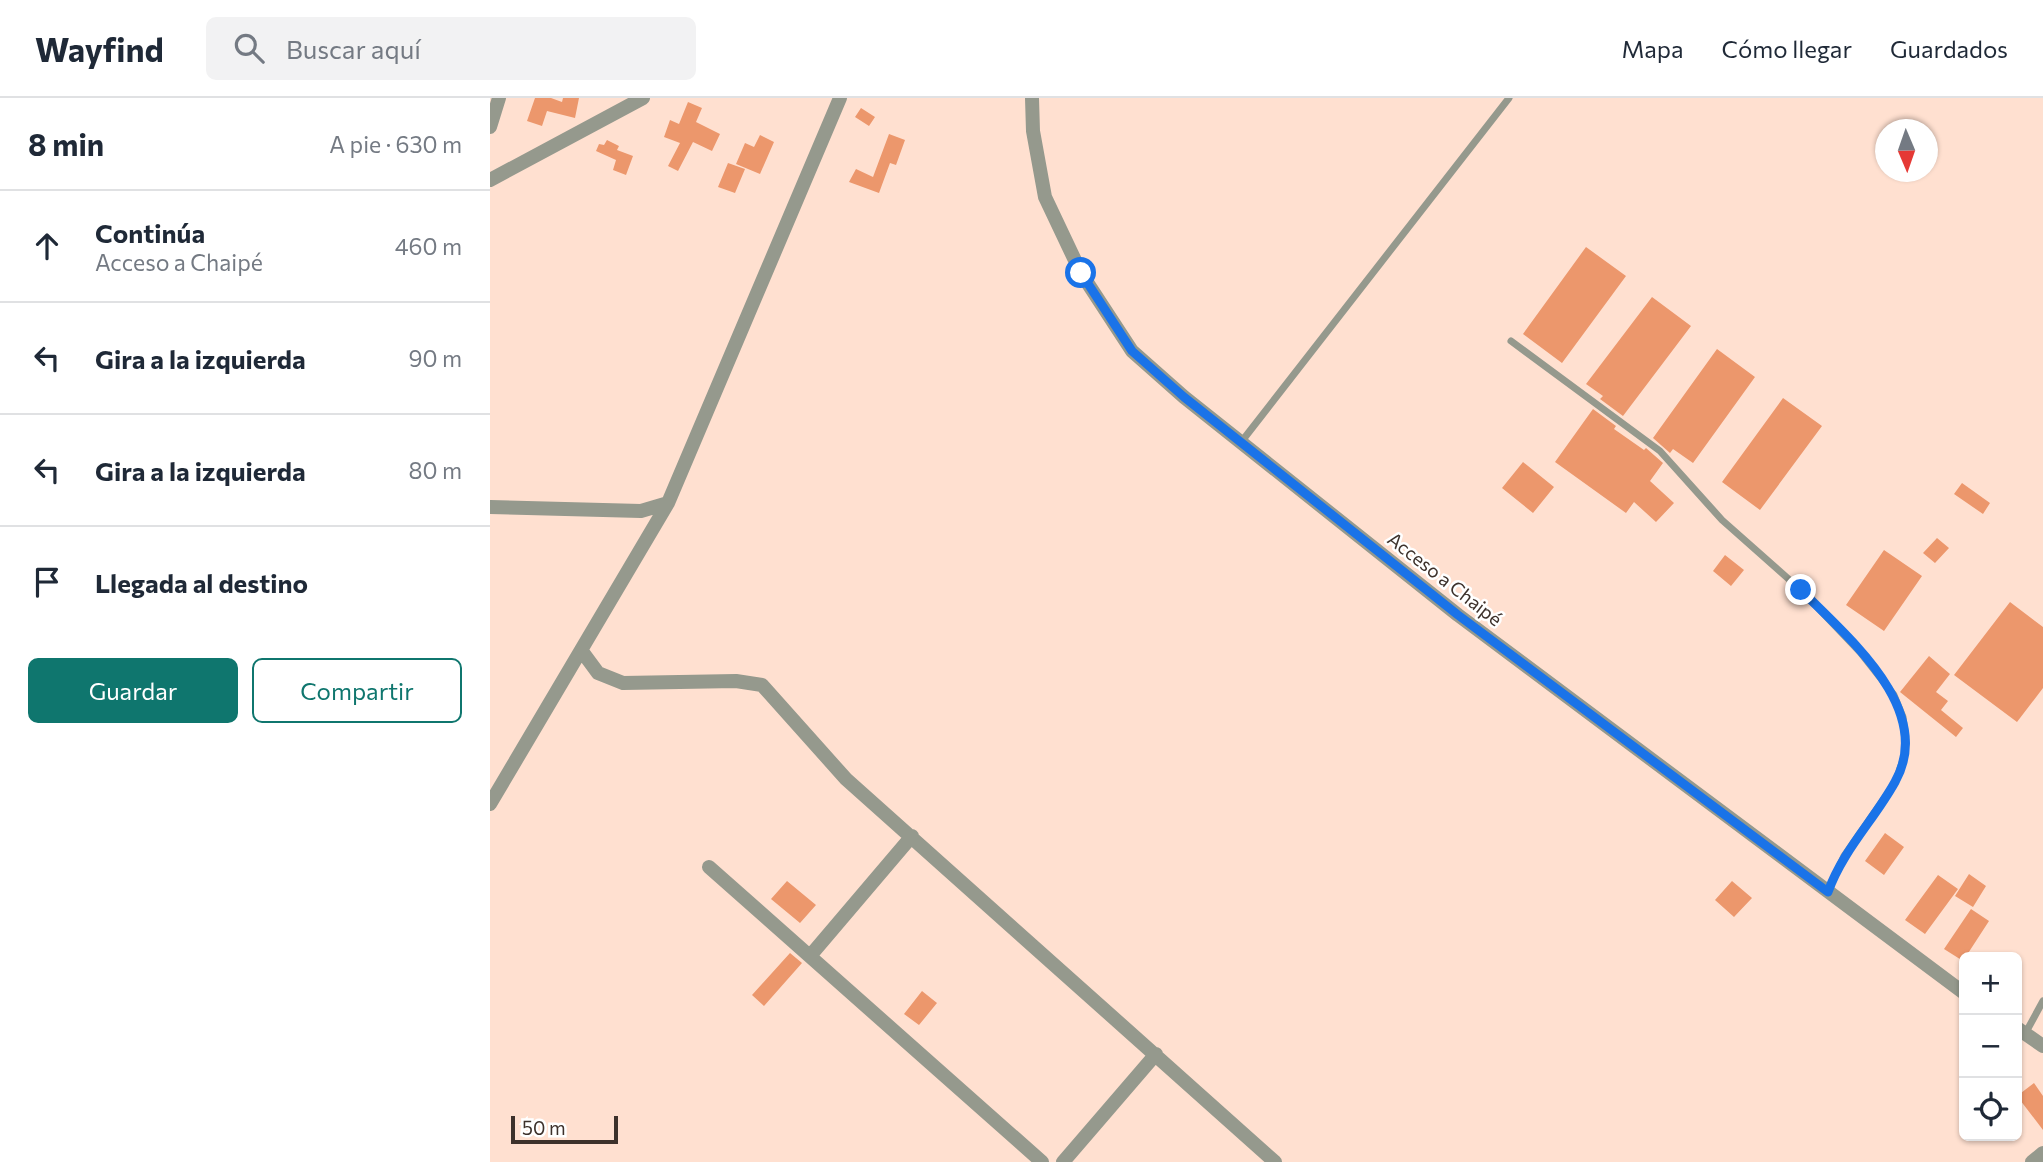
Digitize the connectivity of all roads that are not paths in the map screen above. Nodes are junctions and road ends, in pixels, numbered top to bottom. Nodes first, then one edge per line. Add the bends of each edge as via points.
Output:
1 (499, 98) edge
2 (643, 98) edge
3 (840, 98) edge
4 (1032, 98) edge
5 (1509, 98) edge
6 (490, 127) edge
7 (490, 180) edge
8 (1511, 341) dead end
9 (1242, 441) junction
10 (668, 503) junction
11 (490, 508) edge
12 (581, 650) junction
13 (490, 804) edge
14 (912, 836) junction
15 (709, 867) dead end
16 (1828, 892) junction
17 (810, 956) junction
18 (1959, 989) edge
19 (2043, 1001) edge
20 (2022, 1030) edge
21 (2022, 1032) edge
22 (2043, 1046) edge
23 (1156, 1054) junction
24 (2043, 1153) edge
25 (1042, 1162) edge
26 (1062, 1162) edge
27 (1275, 1162) edge
28 (2032, 1162) edge

1 - 6 street
2 - 7 street
3 - 10 street
4 - 9 street, Acceso a Chaipé via 1045,197 1081,273 1132,351
5 - 9 lane
8 - 16 lane via 1660,451 1723,520 1831,621 1894,695 1905,729 1901,770 1844,856
9 - 16 street, Acceso a Chaipé via 1458,615
10 - 11 street via 641,511
10 - 12 street
12 - 13 street
12 - 14 street via 598,673 623,683 736,681 762,685 846,779
14 - 17 street
14 - 23 street
15 - 17 street
16 - 18 street, Acceso a Chaipé
17 - 25 street
19 - 20 lane
21 - 22 street
23 - 26 street
23 - 27 street
24 - 28 street

